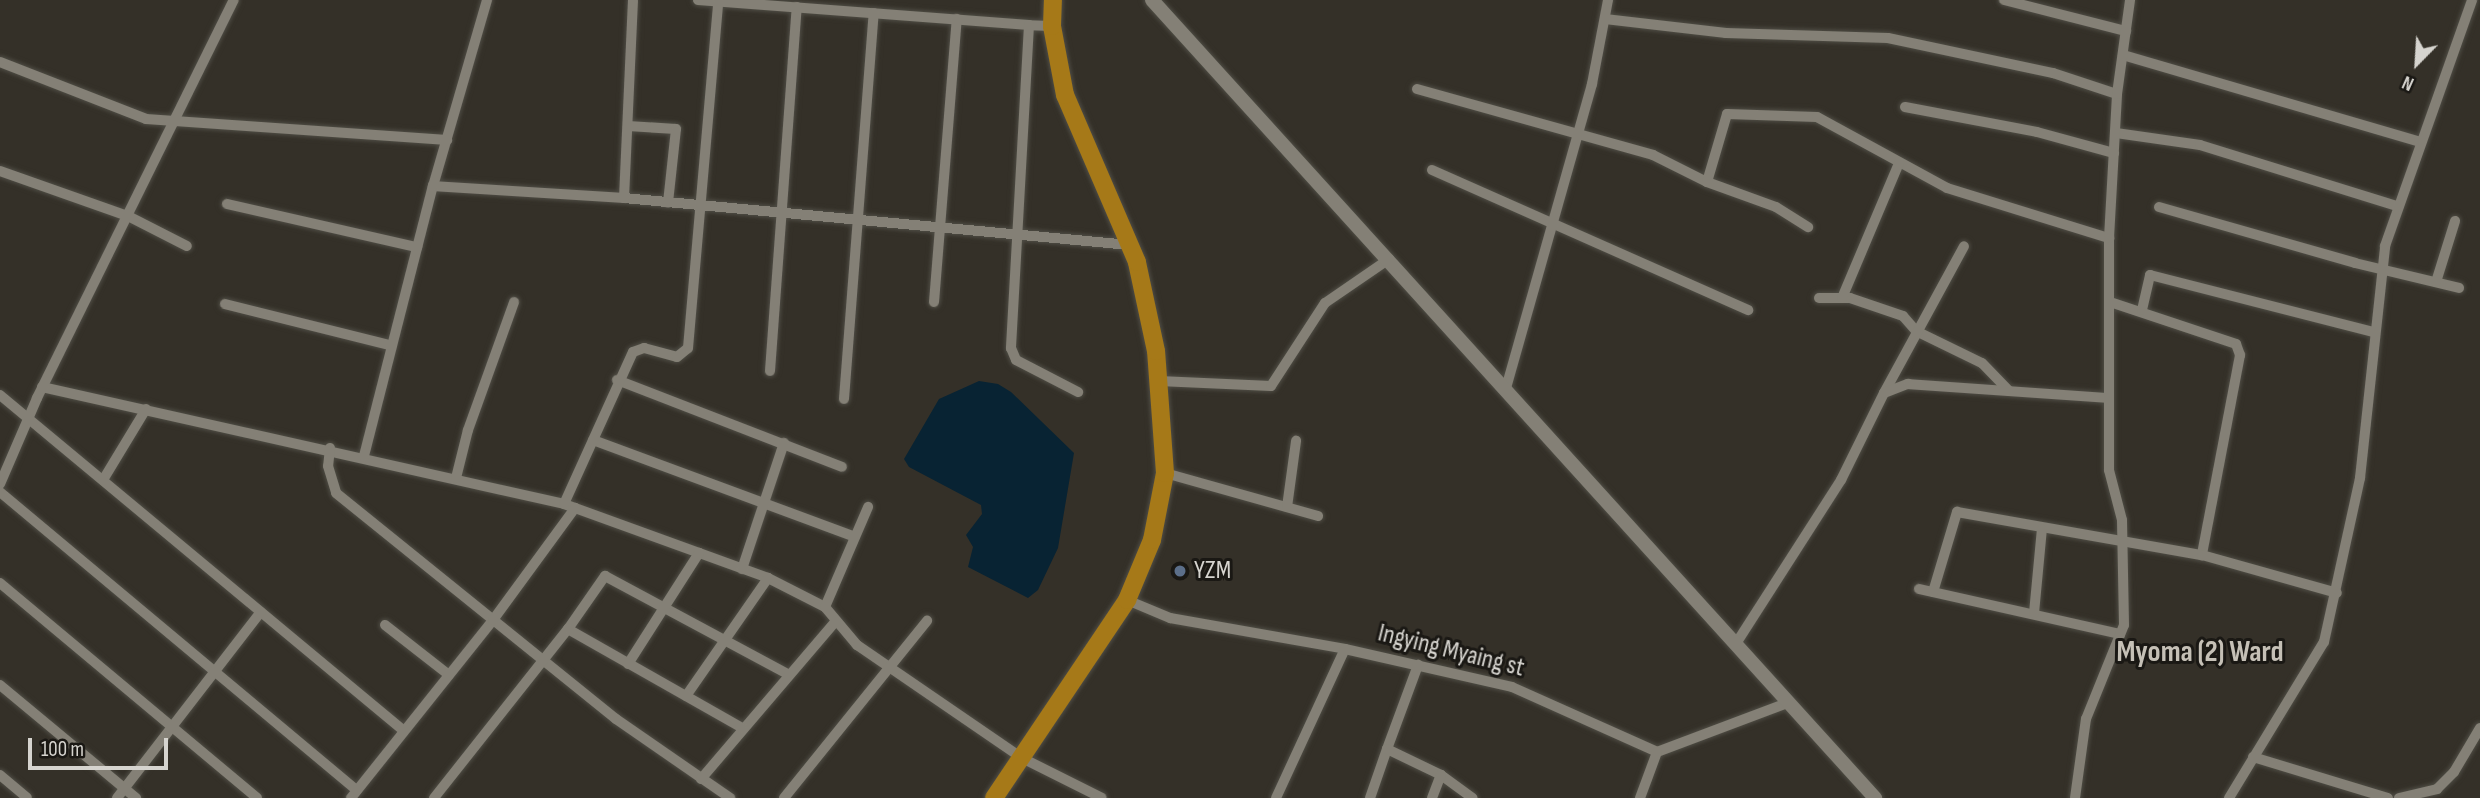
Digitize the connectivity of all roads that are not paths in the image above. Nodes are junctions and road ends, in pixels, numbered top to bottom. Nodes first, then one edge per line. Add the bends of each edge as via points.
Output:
1 (234, 0) edge
2 (487, 0) edge
3 (633, 0) edge
4 (698, 0) edge
5 (1053, 0) edge
6 (1152, 0) edge
7 (1608, 0) edge
8 (2004, 0) edge
9 (2130, 0) edge
10 (2472, 0) edge
11 (718, 2) edge
12 (797, 7) junction
13 (874, 13) junction
14 (957, 19) junction
15 (1605, 19) junction
16 (1029, 24) junction
17 (1052, 26) junction
18 (2126, 31) junction
19 (2123, 55) junction
20 (0, 62) edge
21 (1417, 89) dead end
22 (2117, 94) junction
23 (1905, 107) dead end
24 (173, 120) junction
25 (628, 126) junction
26 (2116, 133) junction
27 (1577, 136) junction
28 (447, 140) junction
29 (2420, 142) junction
30 (2114, 153) junction
31 (1899, 163) junction
32 (1432, 170) dead end
33 (0, 171) edge
34 (1707, 182) junction
35 (433, 186) junction
36 (624, 198) junction
37 (668, 203) junction
38 (227, 204) dead end
39 (2396, 206) junction
40 (698, 207) junction
41 (2159, 207) dead end
42 (780, 212) junction
43 (128, 216) junction
44 (858, 220) junction
45 (2455, 221) dead end
46 (1552, 224) junction
47 (941, 226) junction
48 (1808, 227) dead end
49 (1017, 233) junction
50 (2109, 238) junction
51 (1130, 245) junction
52 (187, 246) dead end
53 (1964, 246) dead end
54 (416, 247) junction
55 (1389, 259) junction
56 (2381, 268) junction
57 (2436, 282) junction
58 (2459, 288) dead end
59 (1819, 298) dead end
60 (1842, 298) junction
61 (514, 302) dead end
62 (934, 302) dead end
63 (2110, 302) junction
64 (225, 304) dead end
65 (1748, 310) dead end
66 (2142, 310) junction
67 (1916, 331) junction
68 (2373, 332) junction
69 (390, 345) junction
70 (770, 371) dead end
71 (617, 380) junction
72 (1159, 381) junction
73 (42, 387) junction
74 (1506, 388) junction
75 (2009, 391) junction
76 (1077, 392) dead end
77 (1884, 393) junction
78 (0, 395) edge
79 (2109, 398) junction
80 (844, 399) dead end
81 (146, 409) junction
82 (28, 418) junction
83 (593, 440) junction
84 (1297, 441) dead end
85 (784, 443) junction
86 (330, 448) junction
87 (364, 456) junction
88 (842, 467) dead end
89 (1165, 473) junction
90 (456, 478) junction
91 (103, 480) junction
92 (0, 484) edge
93 (0, 492) edge
94 (763, 502) junction
95 (569, 506) junction
96 (868, 507) dead end
97 (1287, 507) junction
98 (1318, 516) dead end
99 (2042, 529) junction
100 (855, 537) junction
101 (2122, 542) junction
102 (699, 553) junction
103 (2202, 555) junction
104 (742, 569) junction
105 (768, 578) junction
106 (0, 583) edge
107 (1919, 589) dead end
108 (1933, 592) junction
109 (2337, 593) junction
110 (1127, 600) junction
111 (665, 606) junction
112 (825, 607) junction
113 (261, 612) junction
114 (2034, 613) junction
115 (493, 620) junction
116 (836, 621) junction
117 (927, 621) dead end
118 (385, 625) dead end
119 (568, 629) junction
120 (2120, 634) junction
121 (726, 639) junction
122 (1737, 642) junction
123 (1345, 649) junction
124 (547, 659) junction
125 (628, 664) junction
126 (1418, 665) junction
127 (890, 670) junction
128 (214, 671) junction
129 (788, 674) junction
130 (449, 675) junction
131 (0, 685) edge
132 (686, 696) junction
133 (1790, 702) junction
134 (171, 726) junction
135 (742, 728) junction
136 (2480, 728) edge
137 (404, 731) junction
138 (1387, 750) junction
139 (1657, 752) junction
140 (2253, 757) junction
141 (1022, 758) junction
142 (0, 775) edge
143 (1441, 775) junction
144 (701, 779) junction
145 (121, 793) edge
146 (354, 794) edge
147 (27, 798) edge
148 (136, 798) edge
149 (257, 798) edge
150 (434, 798) edge
151 (730, 798) edge
152 (784, 798) edge
153 (994, 798) edge
154 (1102, 798) edge
155 (1276, 798) edge
156 (1370, 798) edge
157 (1432, 798) edge
158 (1473, 798) edge
159 (1640, 798) edge
160 (1875, 798) edge
161 (2075, 798) edge
162 (2229, 798) edge
163 (2388, 798) edge
164 (2399, 798) edge

1 - 24 street
2 - 28 street
3 - 25 street
4 - 11 street
5 - 17 highway
6 - 55 main road
7 - 15 street
8 - 18 street
9 - 18 street
10 - 29 street via 2462,39
11 - 12 street
11 - 40 street
12 - 13 street
12 - 42 street
13 - 14 street
13 - 44 street
14 - 16 street
14 - 47 street
15 - 22 street via 1726,33 1888,38 2053,73
15 - 27 street
16 - 17 street
16 - 49 street
17 - 51 highway via 1065,95
18 - 19 street
19 - 22 street
19 - 29 street
20 - 24 street via 146,119
21 - 27 street
22 - 26 street
23 - 30 street via 2038,132
24 - 28 street via 280,132
24 - 43 street
25 - 36 street
25 - 37 street via 676,129
26 - 30 street
26 - 39 street via 2200,145
27 - 34 street via 1653,155
27 - 46 street
28 - 35 street
29 - 39 street
30 - 50 street
31 - 34 street via 1817,117 1730,113
31 - 50 street via 1947,188
31 - 60 street
32 - 46 street
33 - 43 street
34 - 48 street via 1757,199
35 - 36 street
35 - 54 street
36 - 37 street
37 - 40 street
38 - 54 street
39 - 56 street
40 - 42 street
40 - 71 street via 688,348 677,357 638,349
41 - 56 street
42 - 44 street
42 - 70 street
43 - 52 street
43 - 73 street
44 - 47 street
44 - 80 street
45 - 57 street
46 - 65 street
46 - 74 street
47 - 49 street
47 - 62 street
49 - 51 street
49 - 76 street via 1012,356
50 - 63 street
51 - 72 highway via 1154,338
53 - 67 street
54 - 69 street
55 - 72 street via 1325,303 1271,386
55 - 74 main road
56 - 57 street
56 - 68 street
57 - 58 street
59 - 60 street
60 - 67 street via 1903,316
61 - 90 street via 468,430
63 - 66 street
63 - 79 street
64 - 69 street
66 - 68 street via 2150,275
66 - 103 street via 2236,344 2239,355
67 - 75 street via 1982,363
67 - 77 street
68 - 109 street via 2360,478
69 - 87 street
71 - 83 street
71 - 85 street
72 - 89 highway
73 - 81 street
73 - 82 street
74 - 122 main road
75 - 77 street via 1908,384
75 - 79 street
77 - 122 street via 1841,480
78 - 82 street
79 - 101 street via 2109,470 2122,520
81 - 86 street
81 - 91 street
82 - 91 street
82 - 92 street
83 - 94 street
83 - 95 street
84 - 97 street
85 - 88 street
85 - 94 street
86 - 87 street
86 - 115 street via 328,466 337,493
87 - 90 street
89 - 97 street
89 - 110 highway via 1152,540
90 - 95 street
91 - 113 street
93 - 128 street
94 - 100 street
94 - 104 street
95 - 102 street
95 - 115 street
96 - 100 street
97 - 98 street
99 - 101 street
99 - 108 street via 1957,512
99 - 114 street
100 - 112 street
101 - 103 street
101 - 120 street
102 - 104 street
102 - 111 street
103 - 109 street
104 - 105 street
105 - 112 street
105 - 121 street
106 - 134 street
107 - 108 street
108 - 114 street
109 - 140 street via 2324,642
110 - 123 street, Ingying Myaing st via 1170,618
110 - 141 highway
111 - 119 street via 605,576
111 - 121 street
111 - 125 street
112 - 116 street
113 - 128 street
113 - 137 street
114 - 120 street
115 - 124 street
115 - 130 street
116 - 127 street via 857,645
116 - 129 street
117 - 127 street
118 - 130 street
119 - 124 street
119 - 125 street
120 - 161 street via 2086,719
121 - 129 street
121 - 132 street
122 - 133 main road
123 - 126 street, Ingying Myaing st
123 - 155 street
124 - 144 street via 616,719
124 - 150 street
125 - 132 street
126 - 138 street
126 - 139 street, Ingying Myaing st via 1511,687
127 - 141 street
127 - 152 street
128 - 134 street
128 - 146 street
129 - 135 street
130 - 137 street
131 - 145 street
132 - 135 street
133 - 139 street
133 - 160 main road
134 - 145 street
134 - 149 street
135 - 144 street
136 - 164 street via 2454,772 2437,789
137 - 146 street
138 - 143 street
138 - 156 street
139 - 159 street
140 - 162 street
140 - 163 street
141 - 153 highway
141 - 154 street
142 - 147 street
143 - 157 street
143 - 158 street
144 - 151 street
145 - 148 street

